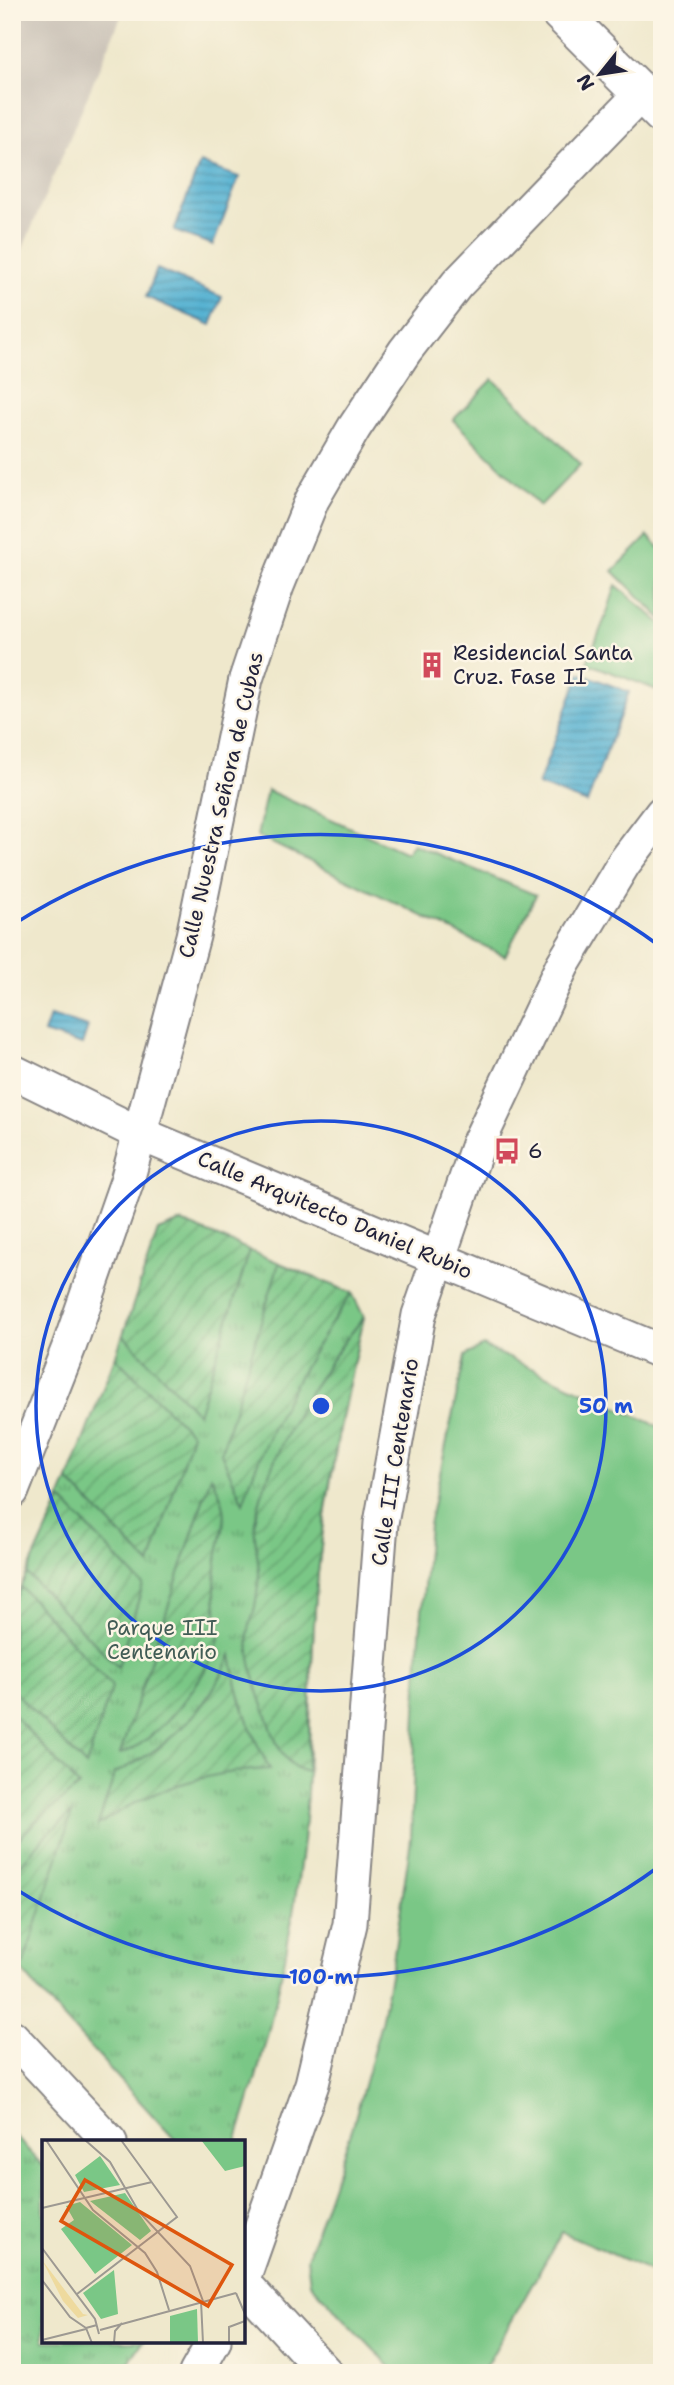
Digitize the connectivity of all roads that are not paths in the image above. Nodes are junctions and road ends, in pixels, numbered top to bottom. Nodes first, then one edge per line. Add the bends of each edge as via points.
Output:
1 (560, 12) edge
2 (651, 104) edge
3 (662, 813) edge
4 (12, 1070) edge
5 (138, 1132) junction
6 (439, 1259) junction
7 (662, 1352) edge
8 (12, 1491) edge
9 (12, 2037) edge
10 (108, 2140) edge
11 (245, 2275) edge
12 (245, 2283) edge
13 (213, 2343) edge
14 (196, 2373) edge
15 (326, 2373) edge

1 - 2 street
2 - 5 street, Calle Nuestra Señora de Cubas via 457,284 405,351 312,500 246,679 192,936
3 - 6 street, Calle III Centenario via 624,863 563,964 478,1144
4 - 5 street, Calle Arquitecto Daniel Rubio
5 - 6 street, Calle Arquitecto Daniel Rubio
5 - 8 street, Calle Nuestra Señora de Cubas via 127,1181 69,1348
6 - 7 street, Calle Arquitecto Daniel Rubio
6 - 11 street, Calle III Centenario via 419,1315 381,1522 350,1924 312,2084
9 - 10 street
12 - 15 street
13 - 14 street

